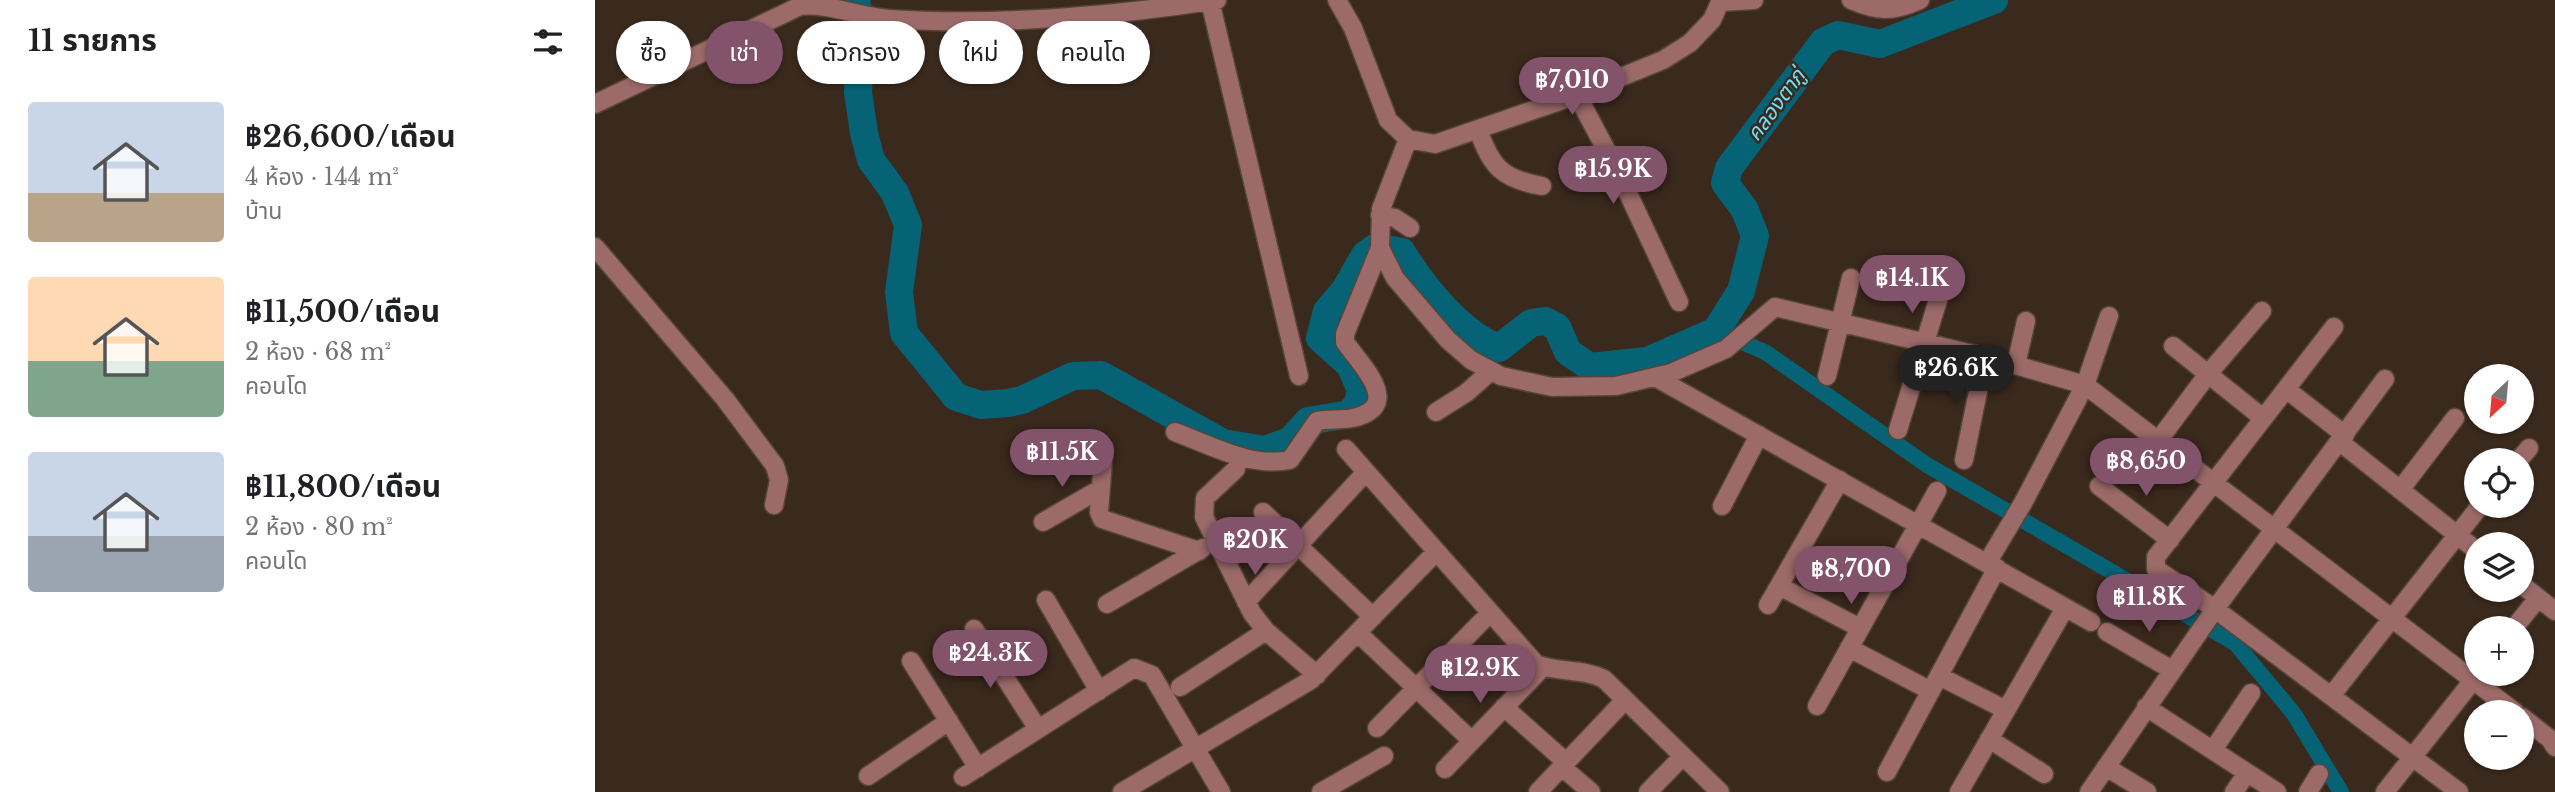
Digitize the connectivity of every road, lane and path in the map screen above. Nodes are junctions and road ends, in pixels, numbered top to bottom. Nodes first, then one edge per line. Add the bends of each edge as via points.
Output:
1 (1337, 0) edge
2 (1754, 0) edge
3 (1851, 0) edge
4 (1920, 0) edge
5 (1213, 1) edge
6 (1721, 1) edge
7 (791, 4) edge
8 (1099, 6) edge
9 (1577, 95) junction
10 (595, 104) edge
11 (1478, 130) junction
12 (1408, 139) junction
13 (1542, 186) dead end
14 (1380, 215) junction
15 (1410, 228) dead end
16 (595, 247) edge
17 (1380, 247) junction
18 (1851, 278) dead end
19 (1938, 300) dead end
20 (1679, 302) dead end
21 (2262, 310) dead end
22 (2109, 316) dead end
23 (2026, 321) dead end
24 (1840, 323) junction
25 (2334, 327) dead end
26 (1923, 342) junction
27 (2173, 346) dead end
28 (1985, 357) junction
29 (2016, 365) junction
30 (1491, 371) junction
31 (2208, 374) junction
32 (1299, 376) dead end
33 (1827, 376) dead end
34 (1655, 377) junction
35 (2385, 379) dead end
36 (2085, 385) junction
37 (2286, 389) junction
38 (1436, 412) dead end
39 (2263, 418) junction
40 (2455, 418) dead end
41 (1898, 430) dead end
42 (1175, 432) dead end
43 (1759, 435) junction
44 (2342, 439) junction
45 (2158, 441) junction
46 (1104, 448) dead end
47 (1346, 449) dead end
48 (1964, 460) dead end
49 (1236, 469) dead end
50 (1366, 472) junction
51 (1840, 480) junction
52 (2213, 483) junction
53 (2099, 486) dead end
54 (1100, 489) junction
55 (2400, 490) junction
56 (1937, 491) dead end
57 (774, 505) dead end
58 (1721, 506) dead end
59 (1263, 512) dead end
60 (2469, 518) edge
61 (1043, 522) dead end
62 (1918, 524) junction
63 (2273, 529) junction
64 (2455, 534) junction
65 (2170, 540) junction
66 (1215, 541) junction
67 (2464, 541) edge
68 (1299, 545) junction
69 (1199, 551) junction
70 (1436, 552) junction
71 (1992, 565) junction
72 (1779, 586) junction
73 (2534, 595) edge
74 (2538, 598) junction
75 (1046, 600) dead end
76 (1246, 602) junction
77 (1107, 604) dead end
78 (1769, 605) dead end
79 (2065, 608) junction
80 (2555, 611) edge
81 (1489, 614) junction
82 (2524, 616) edge
83 (1373, 617) junction
84 (2392, 620) junction
85 (2091, 622) dead end
86 (2207, 622) junction
87 (1860, 628) junction
88 (974, 629) dead end
89 (1266, 631) junction
90 (2107, 632) dead end
91 (1358, 633) junction
92 (1849, 648) junction
93 (911, 661) dead end
94 (1543, 667) junction
95 (2172, 670) junction
96 (2464, 670) edge
97 (1317, 675) junction
98 (1935, 684) junction
99 (2469, 686) edge
100 (2484, 686) edge
101 (1180, 687) dead end
102 (1416, 688) junction
103 (1099, 691) junction
104 (2251, 693) dead end
105 (2331, 696) junction
106 (1625, 700) junction
107 (2501, 700) edge
108 (1817, 706) dead end
109 (1504, 707) junction
110 (2146, 708) junction
111 (2006, 710) junction
112 (949, 721) junction
113 (2534, 726) edge
114 (1377, 728) dead end
115 (1038, 729) junction
116 (1989, 739) junction
117 (1472, 741) junction
118 (1196, 746) junction
119 (2555, 747) edge
120 (2213, 750) junction
121 (1384, 756) dead end
122 (1683, 756) junction
123 (2412, 757) junction
124 (1564, 764) junction
125 (2106, 767) junction
126 (1445, 769) dead end
127 (1888, 772) dead end
128 (2247, 773) junction
129 (2044, 774) dead end
130 (2319, 774) dead end
131 (868, 776) dead end
132 (1122, 792) edge
133 (1221, 792) edge
134 (1321, 792) edge
135 (1538, 792) edge
136 (1591, 792) edge
137 (1648, 792) edge
138 (1720, 792) edge
139 (1959, 792) edge
140 (2089, 792) edge
141 (2147, 792) edge
142 (2234, 792) edge
143 (2277, 792) edge
144 (2308, 792) edge
145 (2385, 792) edge
146 (2459, 792) edge

1 - 12 street via 1388,121
2 - 6 street
3 - 4 street via 1870,8 1898,10
5 - 8 street
5 - 32 street
6 - 9 street via 1712,20 1691,43 1663,60
7 - 8 street via 816,4 888,19 1017,21
7 - 10 street
9 - 11 street
9 - 20 street
11 - 12 street via 1436,144
11 - 13 street via 1487,155 1501,171 1513,180
12 - 14 street
14 - 15 street
14 - 17 street
16 - 57 street via 725,399 775,466 779,480
17 - 30 street via 1395,278 1448,340
17 - 42 street via 1345,334 1345,342 1378,388 1378,398 1370,409 1357,417 1317,421 1290,460 1279,462 1247,458
18 - 24 street
19 - 26 street
21 - 31 street
22 - 36 street
23 - 29 street
24 - 26 street
24 - 33 street
24 - 34 street via 1775,307 1726,349
25 - 37 street
26 - 28 street
26 - 41 street
27 - 31 street
28 - 29 street
28 - 48 street
29 - 36 street
30 - 34 street via 1552,387 1616,386
30 - 38 street
31 - 39 street
31 - 45 street
34 - 43 street
35 - 44 street
36 - 45 street
36 - 71 street
37 - 39 street
37 - 44 street
39 - 52 street
40 - 55 street
43 - 51 street
43 - 58 street
44 - 55 street
44 - 63 street
45 - 52 street
46 - 54 street
47 - 50 street
49 - 66 street via 1205,498 1202,508
50 - 68 street
50 - 70 street
51 - 62 street
51 - 72 street
52 - 63 street
52 - 65 street
53 - 65 street
54 - 61 street
54 - 69 street via 1102,519
55 - 64 street
56 - 62 street
59 - 68 street
60 - 64 street
62 - 71 street
62 - 87 street
63 - 84 street
63 - 86 street
64 - 67 street
64 - 84 street
65 - 86 street via 2156,556 2156,569
66 - 69 street
66 - 76 street
68 - 76 street
68 - 83 street
69 - 77 street
70 - 81 street
70 - 83 street
71 - 79 street
71 - 98 street
72 - 78 street
72 - 87 street
73 - 74 street
74 - 80 street
74 - 82 street
75 - 103 street
76 - 89 street
79 - 85 street
79 - 111 street
81 - 94 street
81 - 102 street
83 - 91 street
84 - 96 street
84 - 105 street
86 - 95 street
86 - 105 street
87 - 92 street
88 - 115 street
89 - 97 street
89 - 101 street
90 - 95 street
91 - 97 street
91 - 102 street
92 - 98 street
92 - 108 street
93 - 112 street
94 - 106 street via 1592,673
94 - 109 street
95 - 110 street
97 - 118 street
98 - 111 street
98 - 127 street
99 - 123 street
100 - 107 street
102 - 114 street
102 - 117 street
103 - 115 street
103 - 118 street via 1134,668 1142,669 1152,675
104 - 120 street
105 - 123 street
106 - 122 street
106 - 124 street
109 - 117 street
109 - 124 street
110 - 120 street
110 - 125 street
111 - 116 street
112 - 115 street via 971,773
112 - 131 street
113 - 119 street
116 - 129 street
116 - 139 street
117 - 126 street
118 - 132 street
118 - 133 street
120 - 128 street
121 - 134 street
122 - 137 street
122 - 138 street
123 - 145 street
123 - 146 street
124 - 135 street
124 - 136 street
125 - 140 street
125 - 141 street
128 - 142 street
128 - 143 street
130 - 144 street

